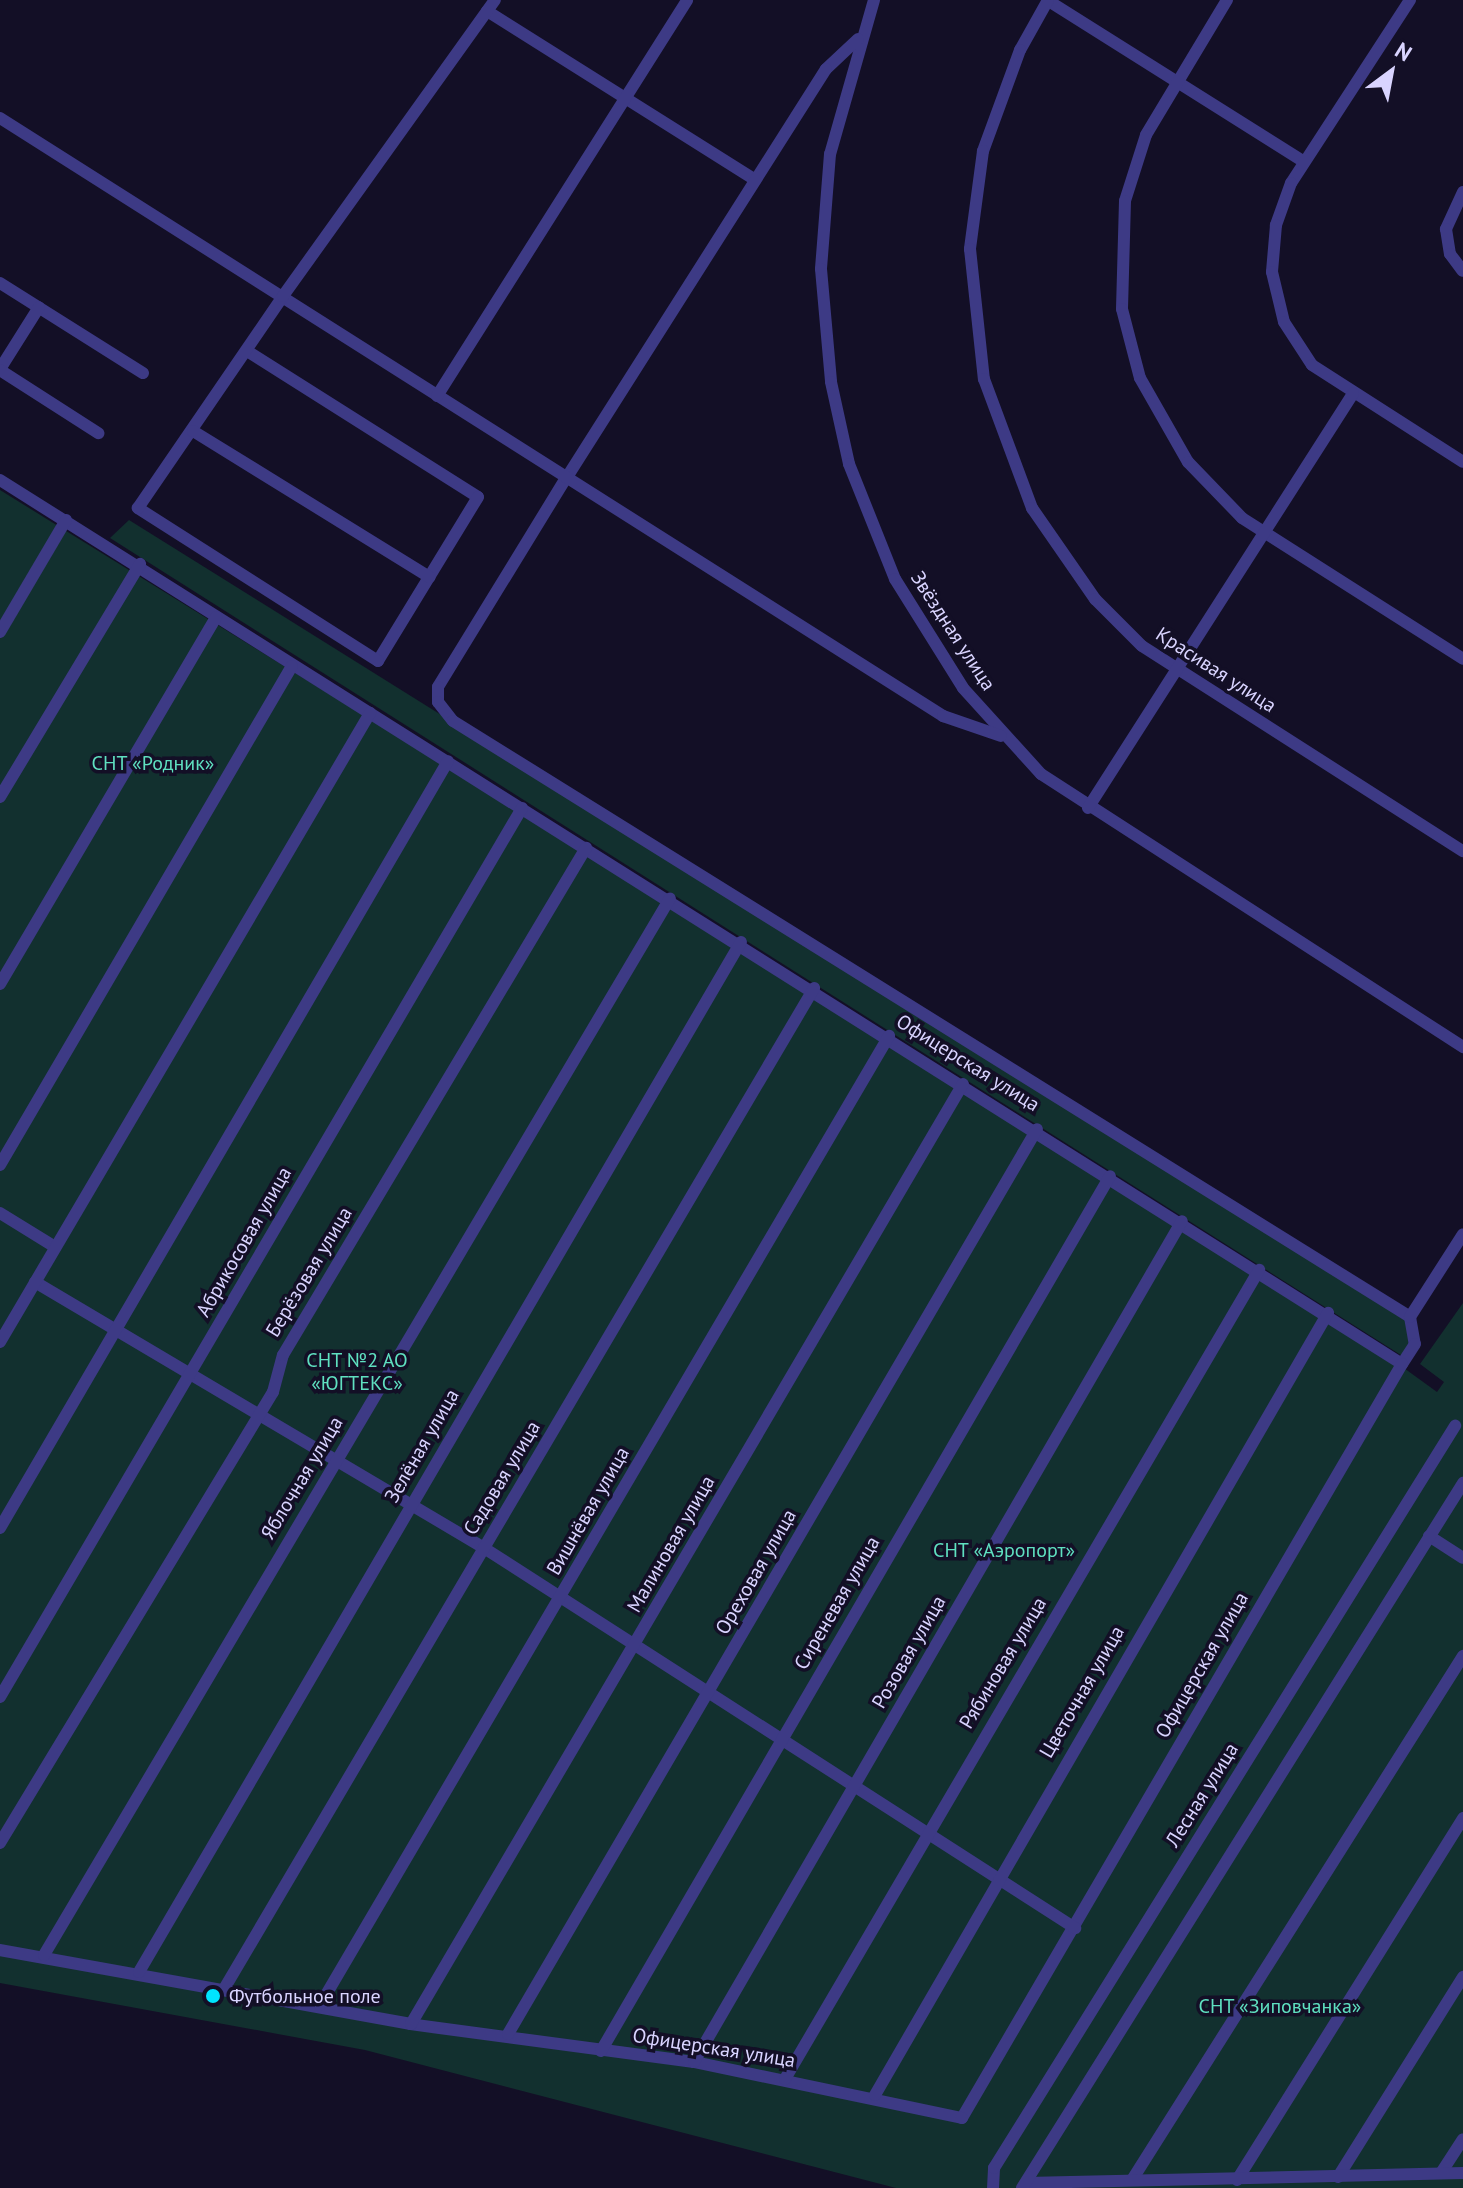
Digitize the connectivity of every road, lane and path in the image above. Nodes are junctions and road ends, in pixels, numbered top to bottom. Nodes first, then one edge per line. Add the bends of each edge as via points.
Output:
1 (687, 0) edge
2 (874, 0) edge
3 (1047, 0) edge
4 (1227, 0) edge
5 (1410, 0) edge
6 (491, 6) edge
7 (858, 39) junction
8 (1176, 81) junction
9 (625, 98) junction
10 (0, 118) edge
11 (1303, 161) junction
12 (755, 180) junction
13 (1463, 192) edge
14 (1463, 271) edge
15 (0, 283) edge
16 (283, 296) junction
17 (39, 307) junction
18 (247, 351) junction
19 (0, 370) edge
20 (143, 373) dead end
21 (1353, 393) junction
22 (437, 396) junction
23 (193, 431) junction
24 (98, 433) dead end
25 (1463, 462) edge
26 (566, 478) junction
27 (0, 480) edge
28 (66, 520) junction
29 (1263, 533) junction
30 (140, 564) junction
31 (429, 577) junction
32 (216, 617) junction
33 (0, 632) edge
34 (1463, 659) edge
35 (292, 666) junction
36 (1176, 671) junction
37 (370, 713) junction
38 (1001, 736) junction
39 (448, 761) junction
40 (0, 797) edge
41 (522, 808) junction
42 (1088, 808) junction
43 (586, 848) junction
44 (1463, 851) edge
45 (670, 898) junction
46 (741, 942) junction
47 (0, 984) edge
48 (814, 988) junction
49 (889, 1036) junction
50 (1463, 1047) edge
51 (963, 1084) junction
52 (1037, 1129) junction
53 (0, 1165) edge
54 (1110, 1176) junction
55 (0, 1213) edge
56 (1182, 1221) junction
57 (1463, 1234) edge
58 (55, 1247) junction
59 (1259, 1270) junction
60 (35, 1282) junction
61 (1328, 1313) junction
62 (1410, 1317) junction
63 (112, 1331) junction
64 (0, 1342) edge
65 (1402, 1364) junction
66 (190, 1373) junction
67 (255, 1412) junction
68 (1455, 1426) dead end
69 (337, 1457) junction
70 (1463, 1483) edge
71 (410, 1505) junction
72 (0, 1528) edge
73 (1429, 1536) junction
74 (484, 1548) junction
75 (1463, 1558) edge
76 (561, 1596) junction
77 (636, 1643) junction
78 (1463, 1656) edge
79 (709, 1692) junction
80 (0, 1697) edge
81 (780, 1738) junction
82 (852, 1790) junction
83 (1463, 1818) edge
84 (925, 1833) junction
85 (0, 1843) edge
86 (996, 1881) junction
87 (1075, 1928) junction
88 (0, 1950) edge
89 (44, 1955) junction
90 (139, 1972) junction
91 (1463, 1977) edge
92 (224, 1989) junction
93 (320, 2005) junction
94 (411, 2024) junction
95 (508, 2034) junction
96 (601, 2051) junction
97 (694, 2062) junction
98 (785, 2079) junction
99 (875, 2095) junction
100 (1463, 2139) edge
101 (1441, 2173) junction
102 (1463, 2173) edge
103 (1338, 2177) junction
104 (1132, 2180) junction
105 (1237, 2180) junction
106 (1024, 2186) edge
107 (993, 2188) edge

1 - 9 street
2 - 7 street, Звёздная улица
3 - 8 street
3 - 36 street, Красивая улица via 1009,76 977,180 971,292 984,379 1012,466 1065,561 1118,623
4 - 8 street
5 - 11 street
6 - 9 street
6 - 16 street
7 - 12 street via 826,69
7 - 38 street, Звёздная улица via 823,216 831,382 849,464 889,568 933,645
8 - 11 street
8 - 29 street via 1146,135 1125,201 1122,309 1140,378 1171,436 1208,486
9 - 12 street
9 - 22 street
10 - 16 street
11 - 21 street via 1276,225 1276,297 1312,365
12 - 26 street
13 - 14 street via 1446,229 1450,254
15 - 17 street
16 - 18 street
16 - 22 street
17 - 19 street
17 - 20 street
18 - 23 street
18 - 31 street via 478,497
19 - 24 street
21 - 25 street
21 - 29 street
22 - 26 street
23 - 31 street
23 - 31 street via 138,508 378,661
26 - 38 street via 943,716
26 - 62 street via 438,687 438,702 453,721
27 - 28 street, Офицерская улица
28 - 30 street, Офицерская улица
28 - 33 street
29 - 34 street
29 - 36 street
30 - 32 street, Офицерская улица
30 - 40 street
32 - 35 street, Офицерская улица
32 - 47 street
35 - 37 street, Офицерская улица
35 - 53 street
36 - 42 street
36 - 44 street, Красивая улица
37 - 39 street, Офицерская улица
37 - 58 street
38 - 42 street, Звёздная улица
39 - 41 street, Офицерская улица
39 - 63 street
41 - 43 street, Офицерская улица
41 - 66 street, Абрикосовая улица
42 - 50 street, Звёздная улица
43 - 45 street, Офицерская улица
43 - 67 street, Берёзовая улица via 283,1355 273,1392
45 - 46 street, Офицерская улица
45 - 69 street, Яблочная улица
46 - 48 street, Офицерская улица
46 - 71 street, Зелёная улица
48 - 49 street, Офицерская улица
48 - 74 street, Садовая улица
49 - 51 street, Офицерская улица
49 - 76 street, Вишнёвая улица
51 - 52 street, Офицерская улица
51 - 77 street, Малиновая улица
52 - 54 street, Офицерская улица
52 - 79 street, Ореховая улица
54 - 56 street, Офицерская улица
54 - 81 street, Сиреневая улица
55 - 58 street
56 - 59 street, Офицерская улица
56 - 82 street, Розовая улица
57 - 62 street
58 - 60 street
59 - 61 street, Офицерская улица
59 - 84 street, Рябиновая улица
60 - 63 street
60 - 64 street
61 - 65 street, Офицерская улица
61 - 86 street, Цветочная улица
62 - 65 street via 1415,1344
63 - 66 street
63 - 72 street
65 - 87 street, Офицерская улица
66 - 67 street
66 - 80 street, Абрикосовая улица
67 - 69 street
67 - 85 street, Берёзовая улица
68 - 107 street, Лесная улица via 994,2168
69 - 71 street
69 - 89 street, Яблочная улица
70 - 73 street
71 - 74 street
71 - 90 street, Зелёная улица
73 - 75 street
73 - 106 street
74 - 76 street
74 - 92 street, Садовая улица
76 - 77 street
76 - 93 street, Вишнёвая улица
77 - 79 street
77 - 94 street, Малиновая улица
78 - 104 street
79 - 81 street
79 - 95 street, Ореховая улица
81 - 82 street
81 - 96 street, Сиреневая улица
82 - 84 street
82 - 97 street, Розовая улица
83 - 105 street
84 - 86 street
84 - 98 street, Рябиновая улица
86 - 87 street
86 - 99 street, Цветочная улица
87 - 99 street, Офицерская улица via 962,2118
88 - 89 street, Офицерская улица
89 - 90 street, Офицерская улица
90 - 92 street, Офицерская улица
91 - 103 street
92 - 93 street, Офицерская улица
93 - 94 street, Офицерская улица
94 - 95 street, Офицерская улица
95 - 96 street, Офицерская улица
96 - 97 street, Офицерская улица
97 - 98 street, Офицерская улица
98 - 99 street, Офицерская улица
100 - 101 street
101 - 102 street
101 - 103 street
103 - 105 street
104 - 105 street
104 - 106 street

